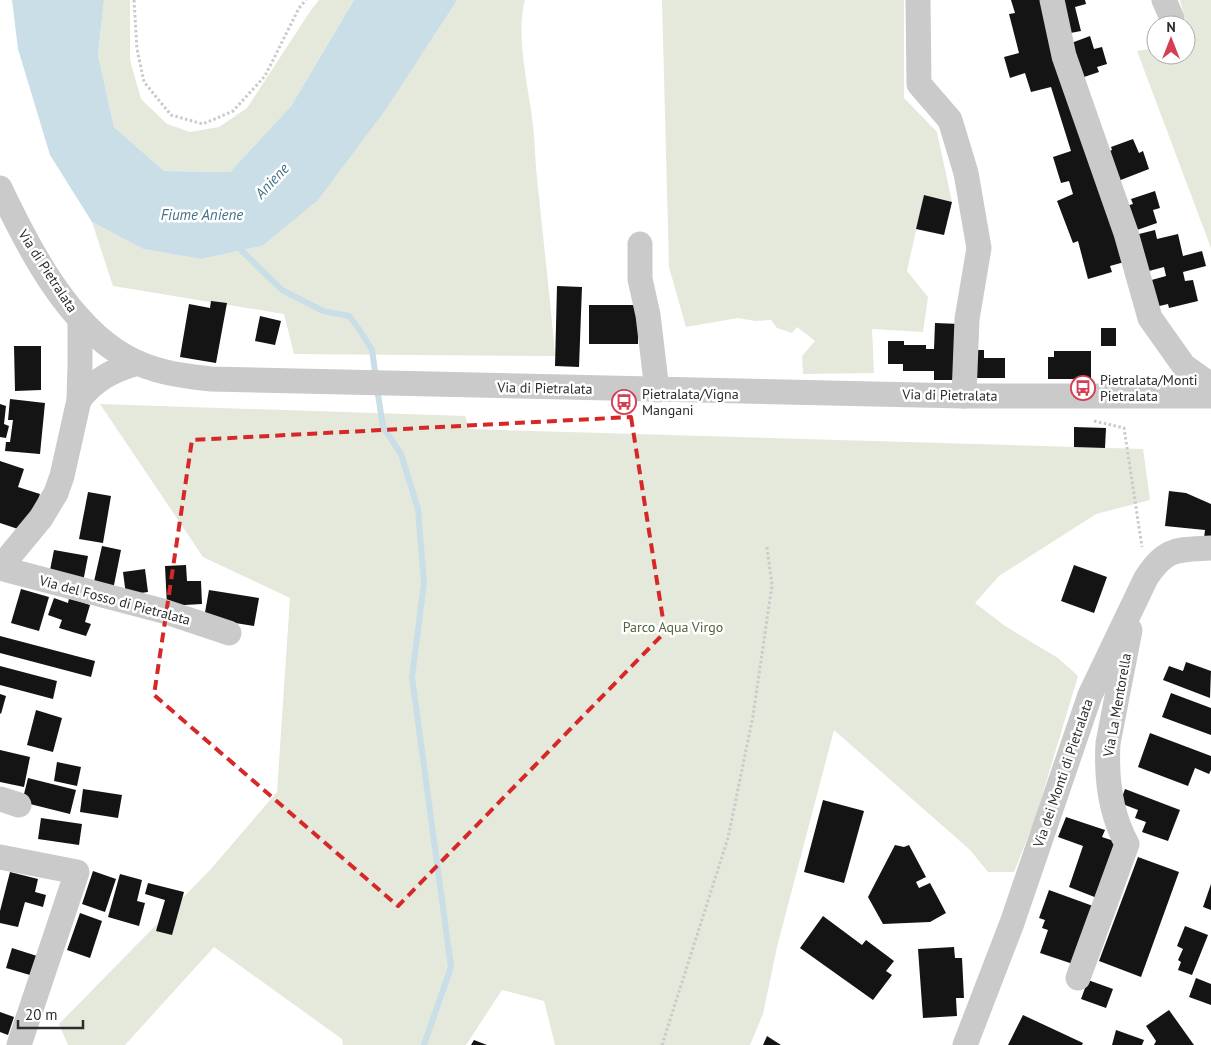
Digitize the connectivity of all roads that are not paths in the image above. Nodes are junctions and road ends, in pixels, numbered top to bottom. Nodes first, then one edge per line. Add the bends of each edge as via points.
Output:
1 (918, 0) edge
2 (1052, 0) edge
3 (0, 188) edge
4 (640, 244) dead end
5 (80, 319) junction
6 (138, 363) junction
7 (1211, 386) edge
8 (657, 390) junction
9 (964, 396) junction
10 (1211, 396) edge
11 (79, 400) junction
12 (1211, 548) edge
13 (0, 563) edge
14 (0, 568) edge
15 (1136, 601) junction
16 (229, 633) dead end
17 (0, 857) edge
18 (1078, 978) dead end
19 (19, 1045) edge
20 (965, 1045) edge

1 - 9 street via 919,84 950,120 966,174 979,248 967,319
2 - 7 street via 1064,56 1126,233 1150,318 1184,366
3 - 5 street, Via di Pietralata via 32,251
4 - 8 street via 640,279
5 - 6 street, Via di Pietralata via 108,345
5 - 11 street
6 - 8 street, Via di Pietralata via 165,372 211,379
6 - 11 street via 106,375 87,389
8 - 9 street, Via di Pietralata
9 - 10 street, Via di Pietralata
11 - 13 street via 56,493 35,526
12 - 15 street, Via dei Monti di Pietralata via 1167,554 1146,578
14 - 16 street, Via del Fosso di Pietralata
15 - 18 street, Via La Mentorella via 1108,743 1109,790 1118,828 1127,844
15 - 20 street, Via dei Monti di Pietralata via 1090,695 1012,923
17 - 19 street via 77,872

